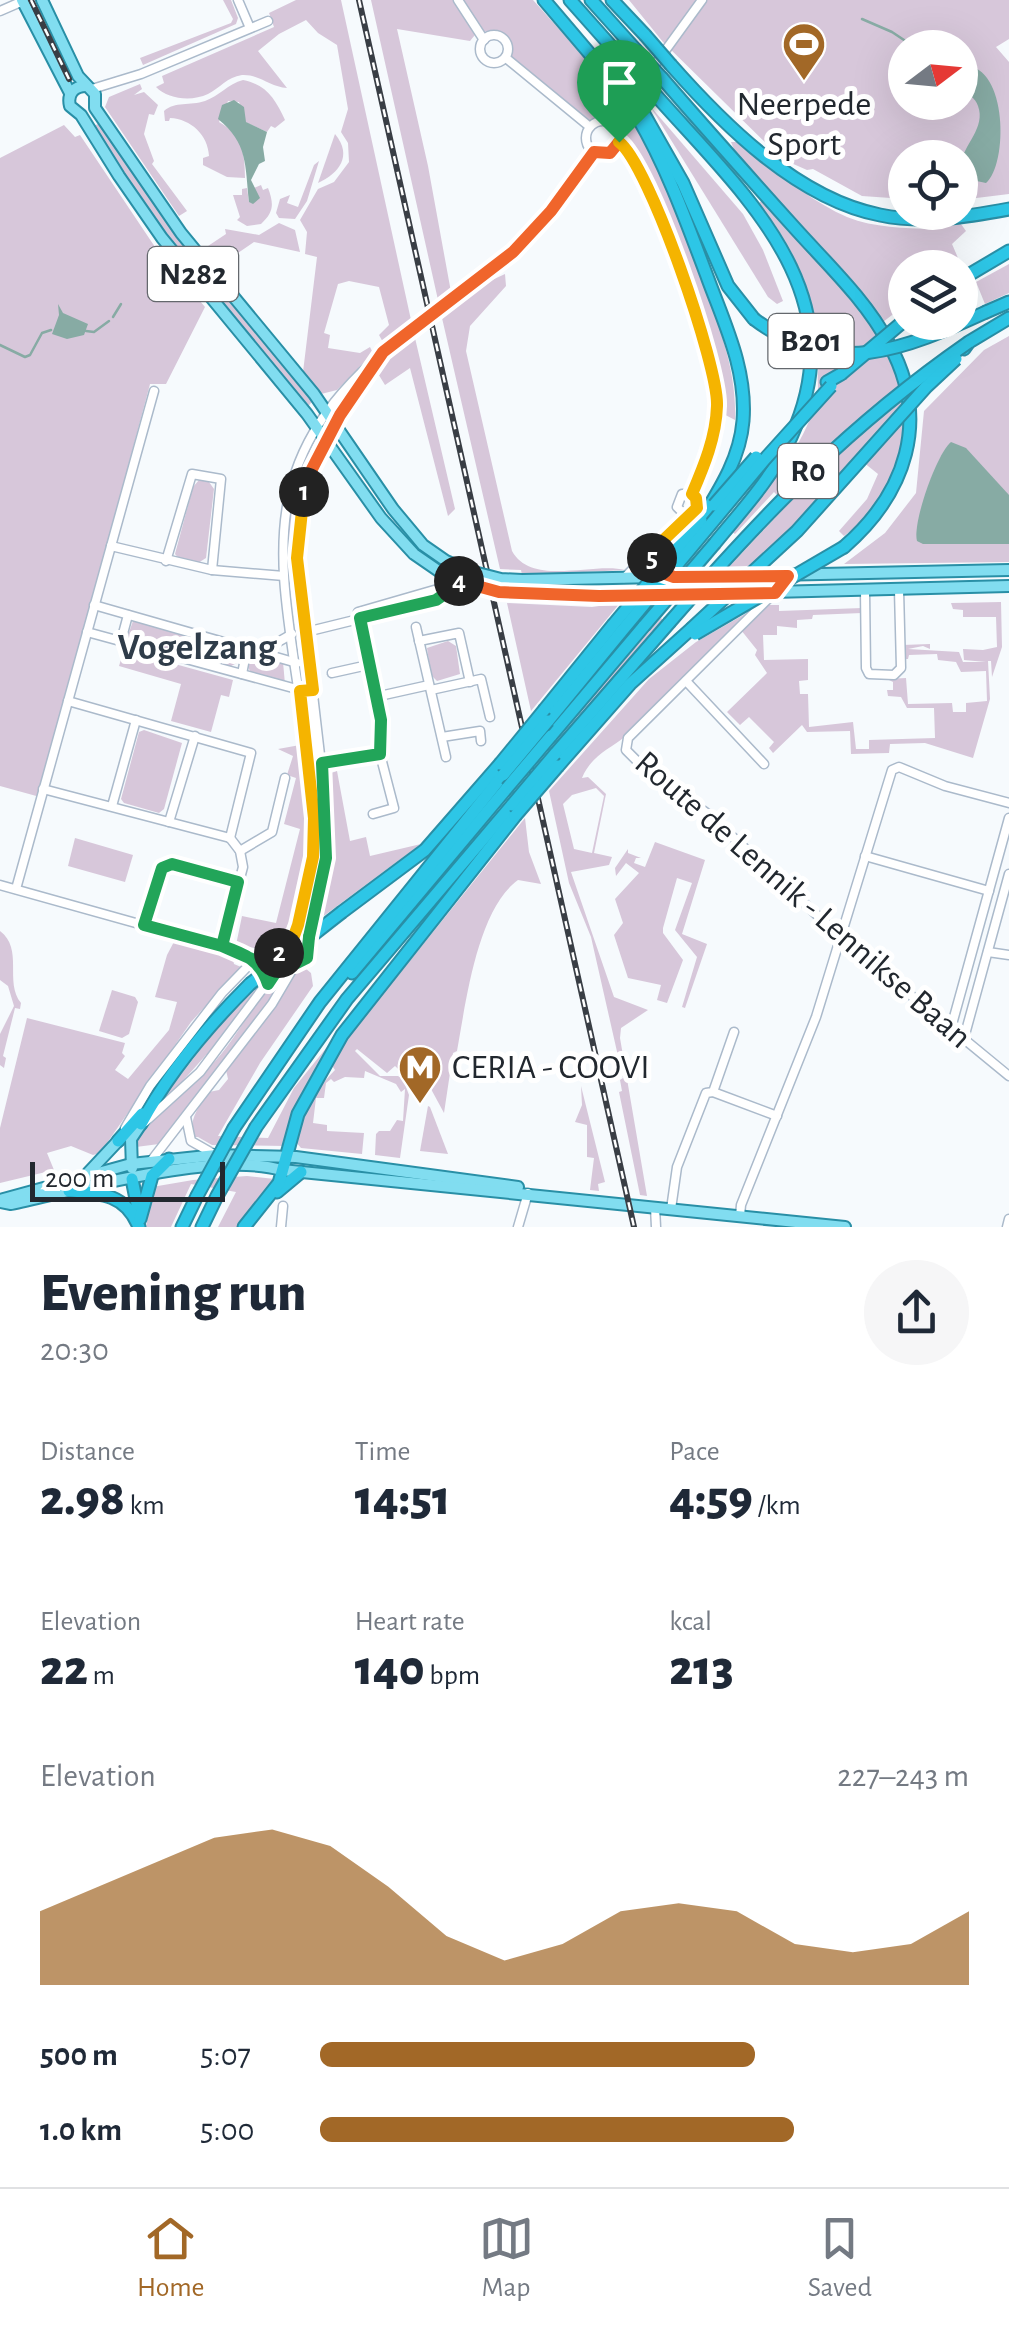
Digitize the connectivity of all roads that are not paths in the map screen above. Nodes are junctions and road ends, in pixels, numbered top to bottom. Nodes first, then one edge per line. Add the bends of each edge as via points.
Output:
1 (22, 0) edge
2 (42, 0) edge
3 (238, 0) edge
4 (458, 0) edge
5 (544, 0) edge
6 (552, 0) edge
7 (570, 0) edge
8 (592, 0) edge
9 (612, 0) edge
10 (702, 0) edge
11 (0, 11) edge
12 (268, 21) dead end
13 (250, 28) junction
14 (484, 40) junction
15 (506, 58) junction
16 (615, 78) junction
17 (70, 94) junction
18 (92, 96) junction
19 (639, 112) junction
20 (81, 114) junction
21 (612, 124) junction
22 (590, 127) junction
23 (619, 142) junction
24 (594, 152) junction
25 (1009, 209) edge
26 (1009, 251) edge
27 (978, 269) edge
28 (1009, 302) edge
29 (1009, 318) edge
30 (888, 334) edge
31 (970, 342) junction
32 (383, 352) junction
33 (841, 374) junction
34 (154, 391) dead end
35 (326, 412) junction
36 (335, 424) junction
37 (316, 426) junction
38 (326, 440) junction
39 (692, 494) junction
40 (694, 517) junction
41 (111, 546) junction
42 (653, 550) junction
43 (166, 562) junction
44 (212, 570) junction
45 (1009, 570) edge
46 (962, 571) junction
47 (456, 575) junction
48 (284, 576) junction
49 (788, 576) junction
50 (674, 577) junction
51 (623, 579) junction
52 (1009, 586) edge
53 (962, 588) junction
54 (899, 590) junction
55 (865, 591) junction
56 (775, 593) junction
57 (94, 605) junction
58 (128, 615) junction
59 (359, 615) junction
60 (416, 627) dead end
61 (617, 628) junction
62 (693, 631) junction
63 (87, 632) junction
64 (306, 632) junction
65 (292, 634) junction
66 (121, 641) junction
67 (419, 641) junction
68 (247, 648) junction
69 (296, 663) junction
70 (368, 665) junction
71 (310, 666) junction
72 (332, 672) dead end
73 (242, 674) junction
74 (686, 681) junction
75 (470, 682) junction
76 (430, 688) junction
77 (313, 690) junction
78 (300, 691) junction
79 (375, 697) junction
80 (68, 701) junction
81 (490, 717) dead end
82 (136, 720) junction
83 (195, 736) junction
84 (442, 737) junction
85 (481, 741) dead end
86 (380, 754) junction
87 (446, 757) dead end
88 (557, 760) junction
89 (322, 763) junction
90 (764, 764) dead end
91 (501, 770) junction
92 (285, 778) dead end
93 (44, 790) junction
94 (1009, 803) edge
95 (112, 806) junction
96 (513, 811) junction
97 (373, 814) dead end
98 (1009, 818) edge
99 (169, 822) junction
100 (230, 838) junction
101 (240, 851) junction
102 (864, 856) junction
103 (1009, 874) edge
104 (238, 882) junction
105 (0, 885) edge
106 (16, 889) junction
107 (990, 890) junction
108 (144, 925) junction
109 (294, 936) junction
110 (842, 937) junction
111 (307, 944) junction
112 (222, 946) junction
113 (988, 952) junction
114 (1009, 955) edge
115 (282, 956) junction
116 (254, 960) junction
117 (295, 964) junction
118 (268, 984) junction
119 (951, 1028) junction
120 (734, 1032) dead end
121 (964, 1038) junction
122 (287, 1048) junction
123 (1009, 1076) edge
124 (713, 1092) junction
125 (152, 1103) junction
126 (777, 1116) junction
127 (186, 1117) junction
128 (141, 1124) junction
129 (118, 1141) junction
130 (216, 1154) junction
131 (169, 1159) junction
132 (151, 1160) junction
133 (284, 1163) junction
134 (131, 1164) junction
135 (302, 1172) junction
136 (87, 1174) junction
137 (152, 1176) junction
138 (135, 1178) junction
139 (70, 1191) junction
140 (528, 1193) junction
141 (269, 1196) junction
142 (0, 1201) edge
143 (283, 1206) dead end
144 (655, 1207) junction
145 (671, 1208) junction
146 (1009, 1219) edge
147 (744, 1220) edge
148 (140, 1224) edge
149 (182, 1227) edge
150 (202, 1227) edge
151 (244, 1227) edge
152 (281, 1227) edge
153 (518, 1227) edge
154 (656, 1227) edge
155 (845, 1227) edge
156 (1006, 1227) edge

1 - 11 street
1 - 17 main road, N282
2 - 18 main road, N282
3 - 13 street
4 - 14 street
5 - 16 highway, B201
6 - 16 highway, B201
7 - 122 highway, B201, bridge via 762,217 793,269 809,322 809,378 791,438 764,482
8 - 62 highway, B201, bridge via 855,297 889,342 909,399 902,470 886,503 844,547
9 - 25 highway, bridge via 730,127 798,179 850,207 940,219
10 - 21 street
12 - 13 street
13 - 18 street
14 - 15 street via 500,37 508,46
14 - 15 street via 486,61
15 - 22 street
16 - 19 highway, B201, bridge
17 - 18 main road via 74,89
17 - 20 main road, N282 via 70,106
18 - 20 main road
18 - 35 main road, N282 via 181,233
19 - 28 highway, B201, bridge via 683,182 728,286 754,319 802,346 860,354 914,343
19 - 40 highway, B201, bridge via 741,378 744,408 734,461
20 - 37 main road, N282 via 151,223
21 - 22 street
21 - 23 street
22 - 24 street via 587,143
23 - 24 street via 610,153
23 - 39 street via 651,196 715,380 713,438
24 - 32 street, bridge via 502,262
26 - 27 highway
29 - 31 highway, R0
30 - 33 highway, R0, bridge
31 - 62 highway, bridge via 822,506
31 - 88 highway, R0, bridge via 887,402 798,480 668,623
32 - 35 street
32 - 36 street
33 - 40 highway, bridge
33 - 61 highway, R0, bridge
34 - 41 street
35 - 36 main road, N282
35 - 37 street
36 - 38 street
36 - 47 main road, N282 via 412,533
37 - 38 main road, N282
37 - 48 street via 289,486
38 - 47 main road, N282 via 397,537 422,560
38 - 64 street via 302,500 297,541
39 - 40 street via 698,503
39 - 40 street via 677,502
40 - 42 street
40 - 61 highway, bridge
41 - 43 street
41 - 57 street
42 - 50 street via 655,569
42 - 51 street
43 - 44 street
43 - 44 street via 192,474 206,476 221,479
44 - 48 street
45 - 46 main road, N282
46 - 49 main road, N282
46 - 53 main road
47 - 51 main road, N282, bridge
47 - 56 main road, N282, bridge via 468,584 521,593
47 - 59 street via 436,600
48 - 65 street
49 - 50 main road, N282
49 - 56 street, Route de Lennik - Lennikse Baan
50 - 51 main road, N282
52 - 53 main road, N282
53 - 54 main road, N282
54 - 55 main road, N282
54 - 55 street via 901,668 875,676 866,668
55 - 56 main road, N282
56 - 74 street, Route de Lennik - Lennikse Baan
57 - 58 street
57 - 63 street
58 - 66 street
58 - 68 street
59 - 64 street
59 - 70 street
60 - 67 street
61 - 91 highway, R0, bridge
62 - 88 highway, B201
63 - 66 street
63 - 80 street
64 - 71 street
65 - 68 street via 271,646
65 - 69 street
66 - 73 street
67 - 75 street via 459,633
67 - 76 street
68 - 69 street
68 - 73 street
69 - 71 street
69 - 78 street
70 - 72 street
70 - 79 street
71 - 77 street
73 - 78 street
74 - 90 street
74 - 110 street, Route de Lennik - Lennikse Baan via 628,738 626,750 708,814
75 - 76 street
75 - 81 street via 481,680
76 - 79 street
76 - 84 street
77 - 78 street
77 - 89 street
78 - 109 street via 314,835
79 - 86 street
80 - 82 street
80 - 93 street
82 - 83 street
82 - 95 street
83 - 99 street
83 - 100 street via 251,753
84 - 85 street via 480,731
84 - 87 street
86 - 89 street
86 - 97 street via 394,808
88 - 96 highway, R0, bridge
89 - 111 street via 326,858
91 - 122 highway, R0
91 - 125 highway, bridge via 424,850 265,971 210,1027
92 - 101 street via 272,832
93 - 95 street
93 - 106 street
94 - 102 street via 899,767 892,770
95 - 99 street
96 - 133 highway via 342,1035 306,1096
96 - 150 highway, R0, bridge via 347,999 256,1127
98 - 107 street
99 - 100 street
100 - 101 street
101 - 104 street
102 - 107 street
102 - 110 street
103 - 113 street
104 - 108 street via 164,866
104 - 112 street
105 - 106 street
106 - 108 street
107 - 119 street
108 - 112 street
109 - 111 street
109 - 115 street via 282,943
110 - 119 street, Route de Lennik - Lennikse Baan
110 - 126 street
111 - 117 street via 307,958
112 - 116 street
113 - 114 street
113 - 121 street
115 - 116 street
115 - 117 street
115 - 118 street
116 - 118 street
116 - 129 street via 179,1047
117 - 127 street
118 - 128 street via 200,1072
119 - 121 street, Route de Lennik - Lennikse Baan
120 - 124 street
121 - 123 street, Route de Lennik - Lennikse Baan
122 - 149 highway, R0, bridge via 234,1128
124 - 126 street
124 - 145 street via 706,1094 678,1168
125 - 128 highway
125 - 129 highway
126 - 147 street via 741,1205
127 - 130 street via 194,1144
127 - 132 street
128 - 134 main road via 132,1139
129 - 136 main road
130 - 131 main road
130 - 133 main road
131 - 132 main road
131 - 137 highway
132 - 134 main road
132 - 138 main road
133 - 135 main road
133 - 137 main road
133 - 140 main road
133 - 141 highway
134 - 136 main road
134 - 138 main road
135 - 140 main road
135 - 141 highway
136 - 142 main road
137 - 138 main road
137 - 148 highway
138 - 139 main road
138 - 148 highway
139 - 142 main road
139 - 148 highway via 118,1200
140 - 144 main road
140 - 153 street
141 - 151 highway
143 - 152 street
144 - 145 main road
144 - 154 street
145 - 147 main road
146 - 156 street
147 - 155 main road

